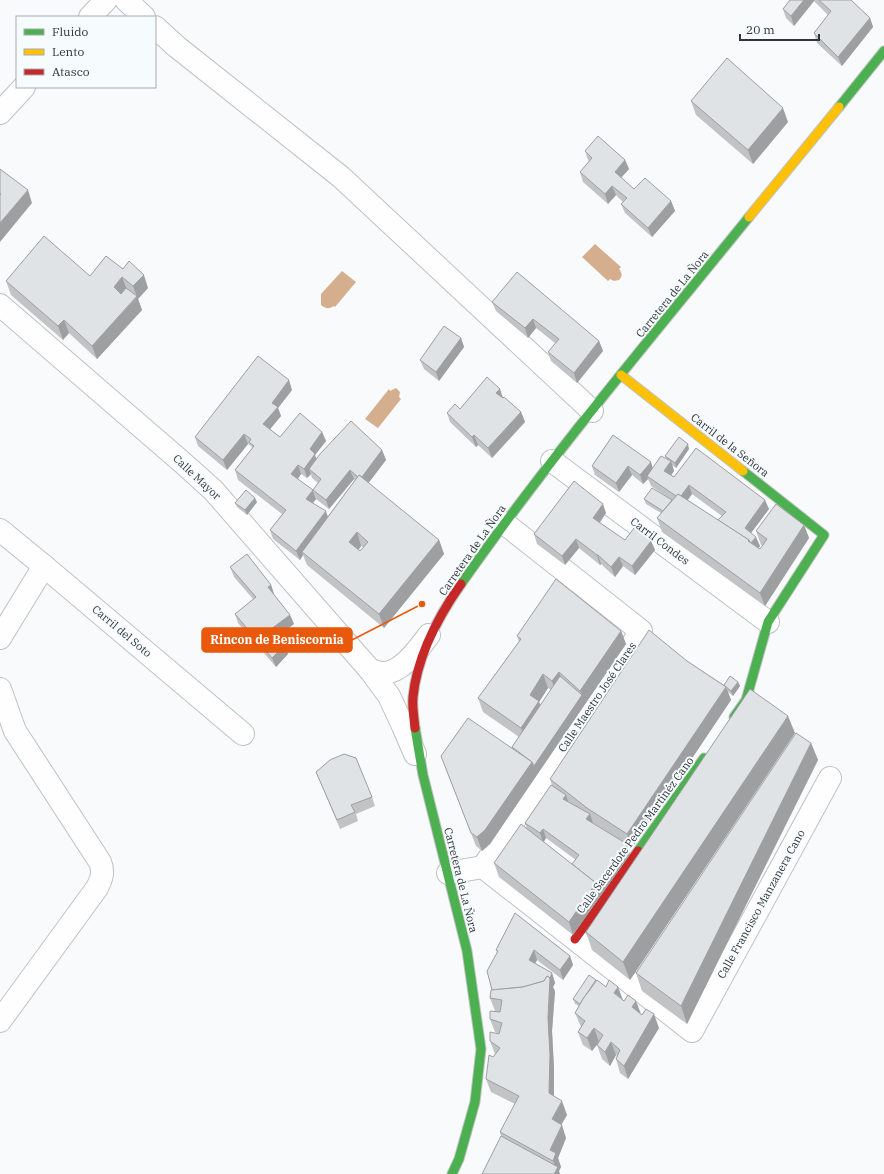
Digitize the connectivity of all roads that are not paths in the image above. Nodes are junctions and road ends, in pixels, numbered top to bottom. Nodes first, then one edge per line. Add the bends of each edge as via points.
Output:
1 (106, 0) edge
2 (126, 0) edge
3 (91, 16) edge
4 (143, 16) edge
5 (156, 28) edge
6 (884, 51) edge
7 (23, 88) edge
8 (0, 113) edge
9 (0, 305) edge
10 (621, 375) junction
11 (592, 411) junction
12 (552, 461) junction
13 (504, 523) junction
14 (0, 530) edge
15 (44, 566) junction
16 (768, 622) junction
17 (435, 626) junction
18 (0, 638) edge
19 (370, 670) junction
20 (0, 689) edge
21 (727, 726) edge
22 (243, 734) dead end
23 (709, 752) edge
24 (423, 775) junction
25 (830, 778) dead end
26 (483, 867) junction
27 (448, 873) junction
28 (575, 939) junction
29 (0, 1022) edge
30 (452, 1174) edge

1 - 3 street
2 - 4 street
5 - 11 street via 341,177
6 - 10 main road, Carretera de La Ñora
7 - 8 street
9 - 19 street, Calle Mayor via 213,490
10 - 11 main road, Carretera de La Ñora
10 - 16 main road, Carril de la Señora via 824,535
11 - 12 main road, Carretera de La Ñora
12 - 13 main road, Carretera de La Ñora
12 - 16 street, Carril Condes
13 - 17 main road, Carretera de La Ñora via 448,603
13 - 26 street, Calle Maestro José Clares via 641,631
14 - 15 street, Carril del Soto
15 - 18 street
15 - 22 street, Carril del Soto
16 - 21 main road via 746,700
17 - 19 street via 411,659 398,668 384,673
17 - 24 main road, Carretera de La Ñora via 416,679 412,699
19 - 24 street, Calle Mayor via 392,702
20 - 29 street via 15,731 103,869 97,888
23 - 28 main road, Calle Sacerdote Pedro Martinéz Cano
24 - 27 main road, Carretera de La Ñora
25 - 28 street, Calle Francisco Manzanera Cano via 692,1031
26 - 27 street
26 - 28 street
27 - 30 main road, Carretera de La Ñora via 467,951 481,1049 475,1102 459,1159

